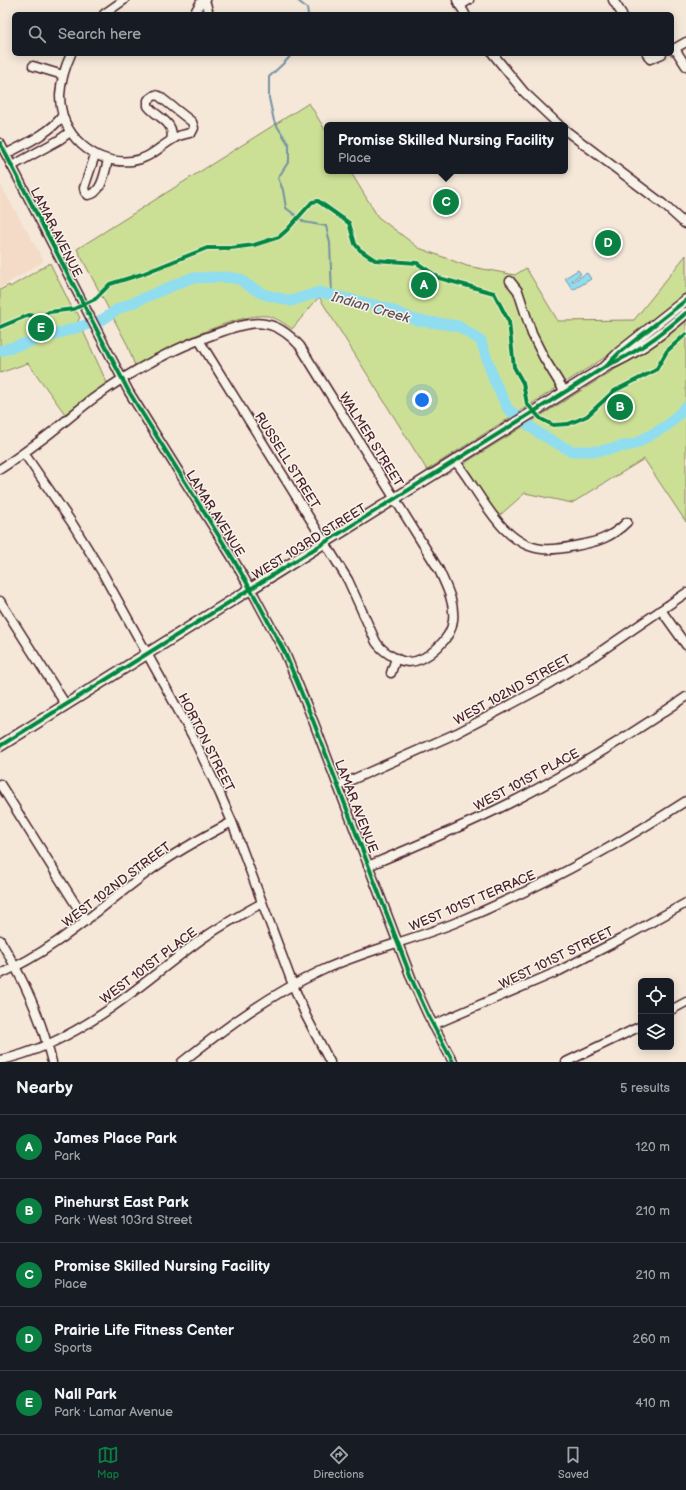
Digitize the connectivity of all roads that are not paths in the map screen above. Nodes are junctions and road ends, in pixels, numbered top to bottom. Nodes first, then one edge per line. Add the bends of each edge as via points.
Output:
1 (124, 0) edge
2 (202, 0) edge
3 (205, 0) edge
4 (469, 0) edge
5 (613, 0) edge
6 (458, 3) edge
7 (107, 12) edge
8 (195, 12) edge
9 (208, 12) edge
10 (465, 12) edge
11 (621, 12) edge
12 (686, 42) edge
13 (674, 48) edge
14 (674, 50) edge
15 (70, 56) edge
16 (495, 56) edge
17 (648, 56) edge
18 (657, 56) edge
19 (33, 66) dead end
20 (686, 66) edge
21 (64, 75) junction
22 (62, 116) junction
23 (556, 122) edge
24 (70, 132) junction
25 (568, 132) edge
26 (171, 140) junction
27 (0, 143) edge
28 (6, 154) junction
29 (95, 155) junction
30 (108, 160) junction
31 (12, 166) junction
32 (685, 225) edge
33 (510, 281) dead end
34 (686, 300) edge
35 (686, 313) edge
36 (199, 340) junction
37 (608, 365) junction
38 (122, 379) junction
39 (565, 392) junction
40 (24, 453) junction
41 (455, 461) junction
42 (0, 469) edge
43 (395, 498) junction
44 (627, 522) dead end
45 (325, 542) junction
46 (251, 589) junction
47 (686, 593) edge
48 (0, 601) edge
49 (661, 610) junction
50 (686, 645) edge
51 (147, 654) junction
52 (396, 658) junction
53 (391, 673) dead end
54 (686, 697) edge
55 (66, 705) junction
56 (0, 746) edge
57 (0, 784) edge
58 (338, 786) junction
59 (686, 801) edge
60 (232, 822) junction
61 (368, 866) junction
62 (686, 902) edge
63 (262, 903) junction
64 (86, 921) junction
65 (0, 940) edge
66 (398, 943) junction
67 (16, 966) junction
68 (0, 974) edge
69 (292, 985) junction
70 (686, 1002) edge
71 (674, 1008) edge
72 (433, 1026) junction
73 (638, 1027) edge
74 (47, 1044) junction
75 (0, 1060) edge
76 (52, 1062) edge
77 (182, 1062) edge
78 (330, 1062) edge
79 (452, 1062) edge
80 (566, 1062) edge

1 - 7 street
2 - 8 street
3 - 9 street
4 - 6 street
5 - 11 street
6 - 10 street
12 - 13 street
14 - 20 street
15 - 21 street
16 - 23 street via 524,92
17 - 18 street via 650,59
19 - 21 street
21 - 22 street via 60,95
22 - 24 street
22 - 28 street via 47,130
24 - 29 street
24 - 31 street
25 - 32 street via 663,204
26 - 26 street via 168,123 148,106 148,100 152,96 158,96 192,122 192,132
26 - 30 street via 156,152 141,159
27 - 28 street, LAMAR AVENUE
28 - 31 street, LAMAR AVENUE
29 - 30 street
29 - 30 street via 84,188 88,195 93,195 99,190
31 - 38 street, LAMAR AVENUE
33 - 39 street via 518,291 532,334
34 - 37 main road, WEST 103RD STREET via 620,352
35 - 37 main road, WEST 103RD STREET via 656,337 624,358
36 - 38 street via 161,357
36 - 43 street, WALMER STREET via 246,324 257,323 279,328 288,334 300,346
36 - 45 street, RUSSELL STREET
37 - 39 main road, WEST 103RD STREET
38 - 40 street
38 - 46 street, LAMAR AVENUE
39 - 41 main road, WEST 103RD STREET
40 - 42 street
40 - 51 street, HORTON STREET via 102,572
41 - 43 main road, WEST 103RD STREET
41 - 44 street via 496,518 510,534 527,545 543,549 582,545 608,537
43 - 45 main road, WEST 103RD STREET
43 - 52 street, WALMER STREET via 439,570 453,606 453,620 443,643 435,650 409,662
45 - 46 main road, WEST 103RD STREET
45 - 52 street, RUSSELL STREET via 348,580 372,637 382,651
46 - 51 main road, WEST 103RD STREET
46 - 58 street, LAMAR AVENUE via 285,654
47 - 49 street, WEST 102ND STREET
48 - 55 street
49 - 50 street
49 - 58 street, WEST 102ND STREET via 594,656 496,714
51 - 55 main road, WEST 103RD STREET
51 - 60 street, HORTON STREET via 192,735
52 - 53 street
54 - 61 street, WEST 101ST PLACE via 607,749 540,787 470,822
55 - 56 main road, WEST 103RD STREET
57 - 64 street
58 - 61 street, LAMAR AVENUE
59 - 66 street, WEST 101ST TERRACE via 619,842 523,893 456,922
60 - 63 street, HORTON STREET
60 - 64 street, WEST 102ND STREET via 165,860
61 - 66 street, LAMAR AVENUE
62 - 72 street, WEST 101ST STREET via 566,967
63 - 69 street, HORTON STREET
63 - 74 street, WEST 101ST PLACE via 200,940 95,1020
64 - 67 street, WEST 102ND STREET via 60,941
65 - 67 street
66 - 69 street, WEST 101ST TERRACE via 324,969
66 - 72 street, LAMAR AVENUE
67 - 68 street, WEST 102ND STREET
67 - 74 street via 35,1006
69 - 77 street, WEST 101ST TERRACE via 252,1009
69 - 78 street, HORTON STREET
70 - 71 street
72 - 79 street, LAMAR AVENUE
73 - 80 street
74 - 75 street, WEST 101ST PLACE
74 - 76 street

